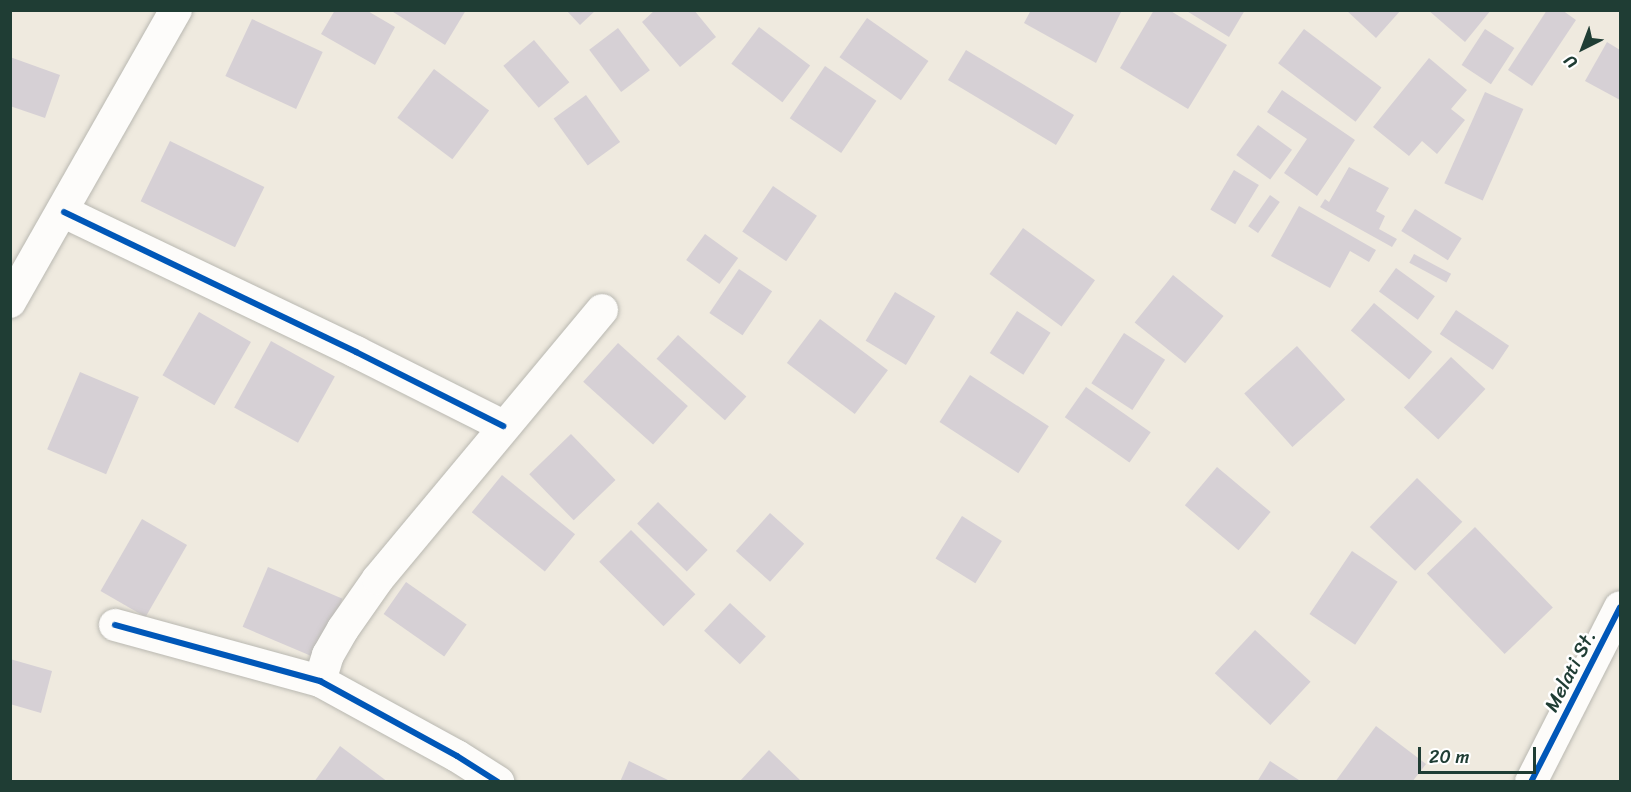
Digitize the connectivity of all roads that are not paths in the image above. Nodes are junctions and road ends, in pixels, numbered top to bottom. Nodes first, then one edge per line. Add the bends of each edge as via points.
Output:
1 (176, 10) edge
2 (64, 212) junction
3 (10, 302) edge
4 (602, 310) dead end
5 (503, 426) junction
6 (1620, 607) edge
7 (114, 625) dead end
8 (320, 681) junction
9 (498, 782) edge
10 (1531, 782) edge

1 - 2 street
2 - 3 street
2 - 5 street
4 - 5 street
5 - 8 street via 378,579 328,655
6 - 10 street, Melati St.
7 - 8 street
8 - 9 street

